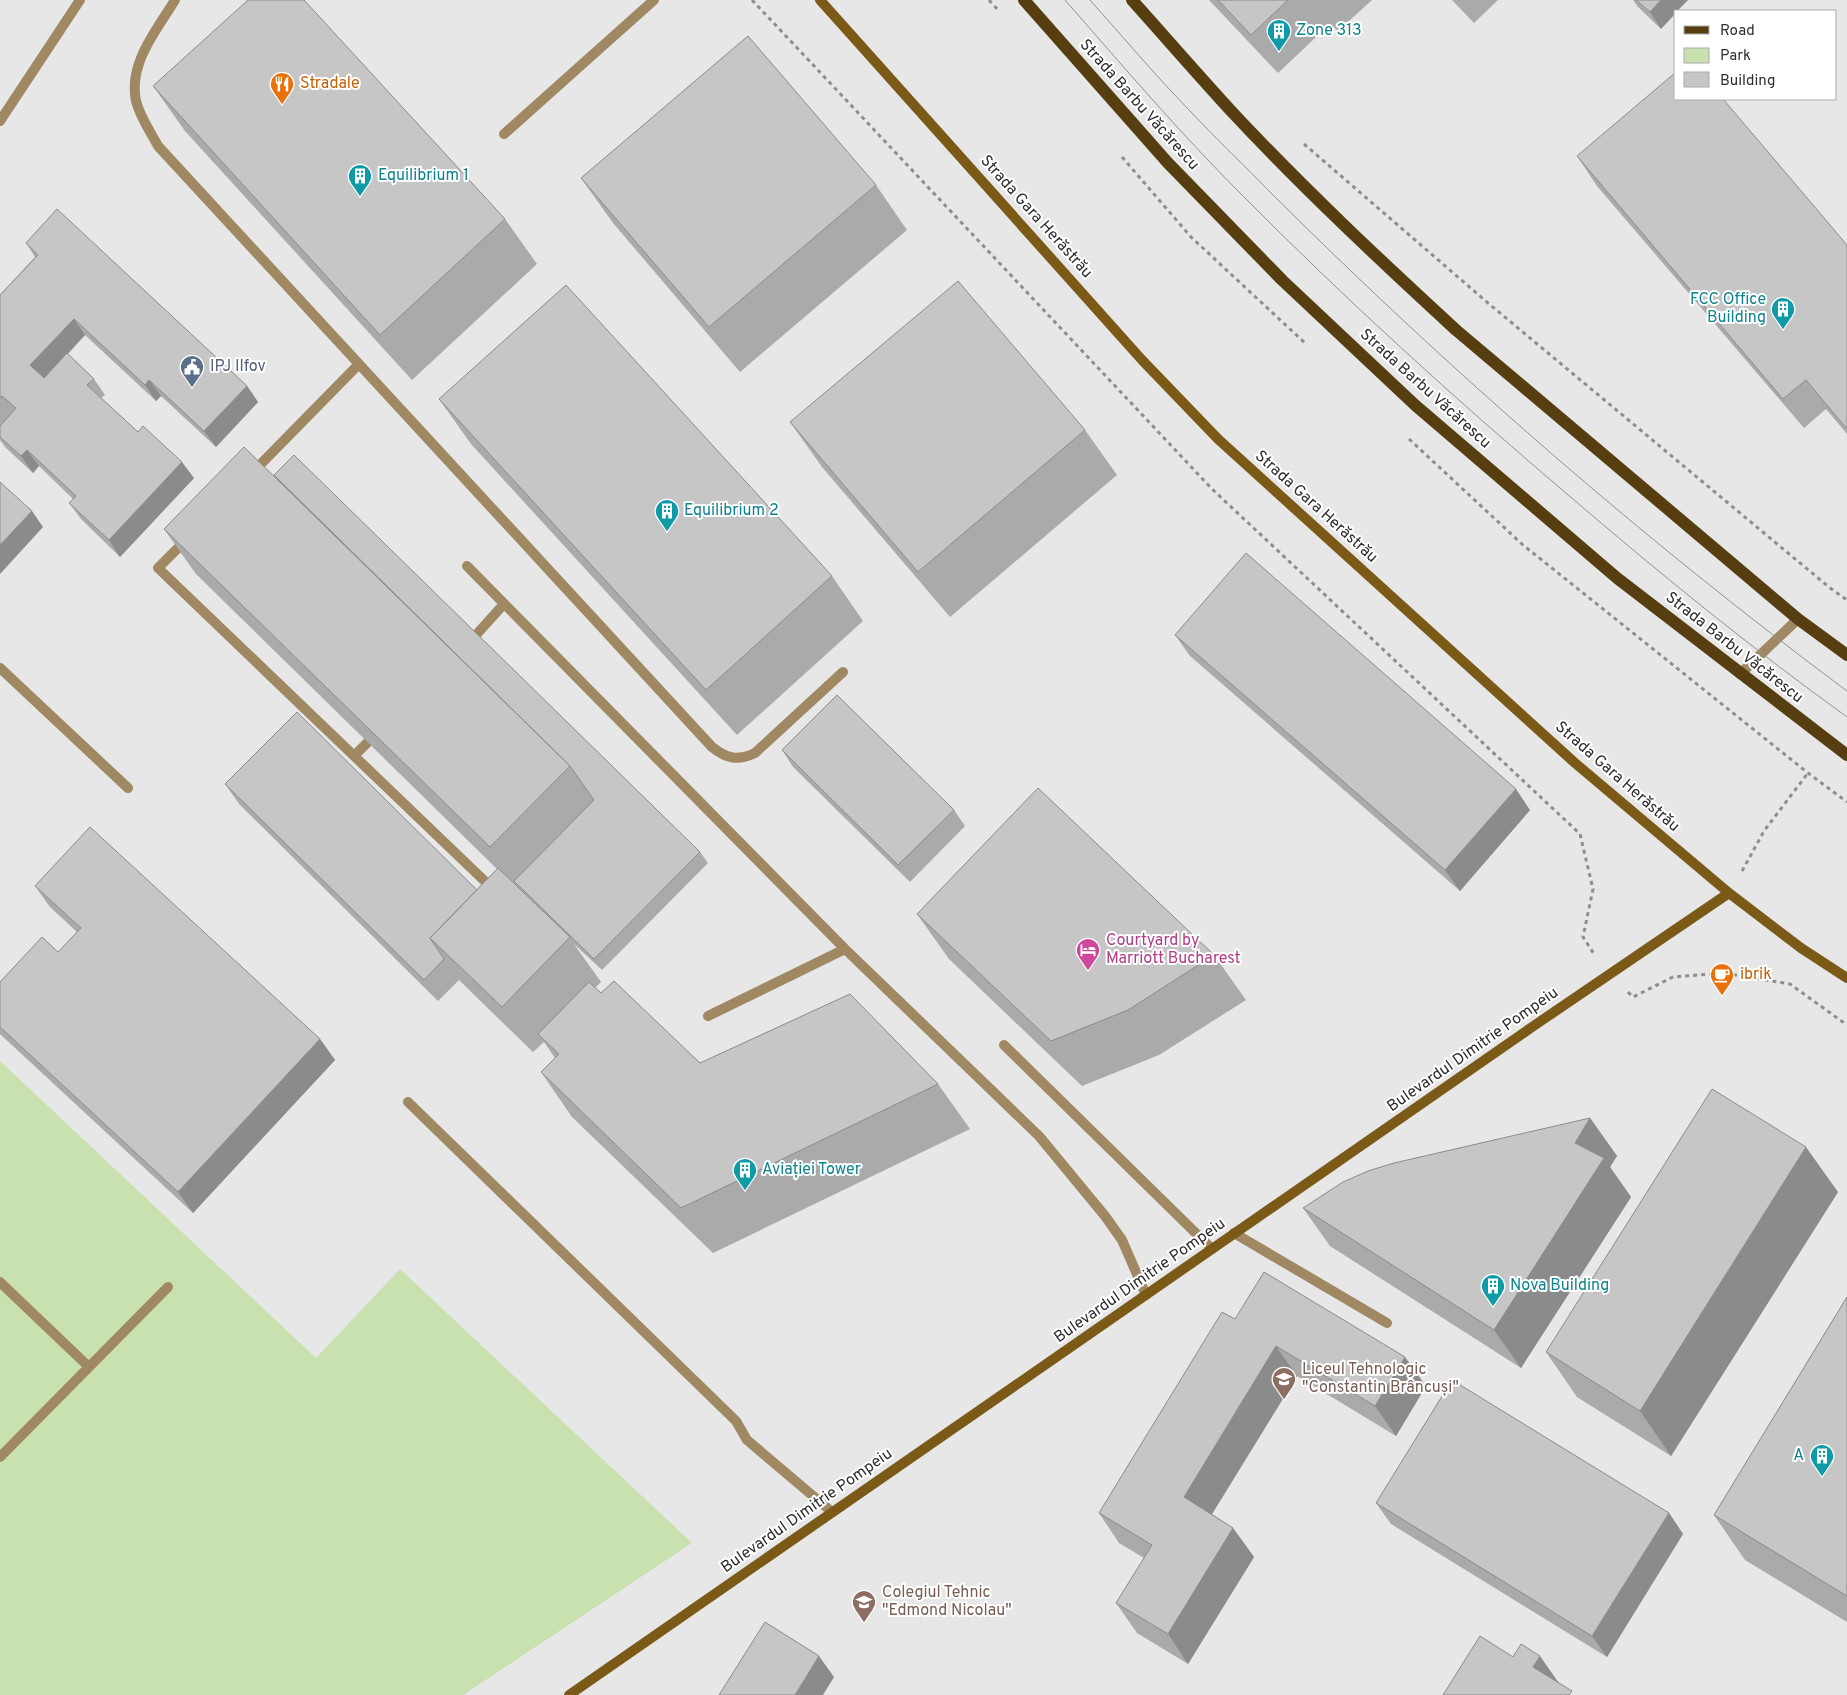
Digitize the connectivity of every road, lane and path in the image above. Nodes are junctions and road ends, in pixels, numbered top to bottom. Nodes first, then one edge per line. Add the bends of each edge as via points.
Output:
1 (80, 0) edge
2 (175, 0) edge
3 (654, 0) edge
4 (752, 0) edge
5 (820, 0) edge
6 (1024, 0) edge
7 (1132, 0) edge
8 (0, 121) edge
9 (504, 134) dead end
10 (1303, 143) dead end
11 (359, 364) junction
12 (246, 479) edge
13 (192, 534) edge
14 (468, 566) dead end
15 (1847, 600) edge
16 (504, 604) junction
17 (1798, 619) junction
18 (475, 636) edge
19 (1847, 654) edge
20 (0, 668) edge
21 (843, 672) dead end
22 (1740, 674) junction
23 (368, 742) edge
24 (1847, 755) edge
25 (354, 756) junction
26 (1808, 773) dead end
27 (128, 788) dead end
28 (1729, 893) junction
29 (500, 897) edge
30 (845, 948) junction
31 (1608, 974) junction
32 (1847, 978) edge
33 (708, 1016) dead end
34 (1847, 1024) edge
35 (1004, 1045) edge
36 (408, 1102) dead end
37 (1234, 1233) junction
38 (1212, 1248) junction
39 (0, 1282) edge
40 (168, 1287) dead end
41 (1146, 1295) junction
42 (1387, 1323) edge
43 (89, 1367) junction
44 (0, 1457) edge
45 (832, 1512) junction
46 (569, 1695) edge

1 - 8 lane
2 - 11 lane via 140,57 135,78 136,100 144,122 158,146
3 - 9 lane
4 - 31 path via 1212,489 1580,834 1593,889 1583,936
5 - 28 street, Strada Gara Herăstrău via 1142,360 1218,439 1575,763
6 - 22 main road, Strada Barbu Văcărescu via 1168,162 1289,287 1452,437 1617,578
7 - 17 main road via 1241,121 1408,286
10 - 15 path via 1488,303
11 - 12 lane
11 - 21 lane via 722,755 732,759 755,753
13 - 25 lane via 158,568
14 - 16 lane
16 - 18 lane
16 - 30 lane
17 - 19 main road
17 - 22 lane
20 - 27 lane
22 - 24 main road, Strada Barbu Văcărescu
23 - 25 lane
25 - 29 lane
26 - 28 path via 1764,831
28 - 31 street, Bulevardul Dimitrie Pompeiu
28 - 32 street, Strada Gara Herăstrău via 1801,948
30 - 33 lane
30 - 41 lane via 1039,1136 1122,1240
31 - 34 path via 1633,997 1673,977 1724,973 1790,984
31 - 37 street, Bulevardul Dimitrie Pompeiu
35 - 38 lane
36 - 45 lane via 736,1421 747,1440
37 - 38 street, Bulevardul Dimitrie Pompeiu
37 - 42 lane
38 - 41 street, Bulevardul Dimitrie Pompeiu
39 - 43 lane
40 - 43 lane
41 - 45 street, Bulevardul Dimitrie Pompeiu
43 - 44 lane
45 - 46 street, Bulevardul Dimitrie Pompeiu

